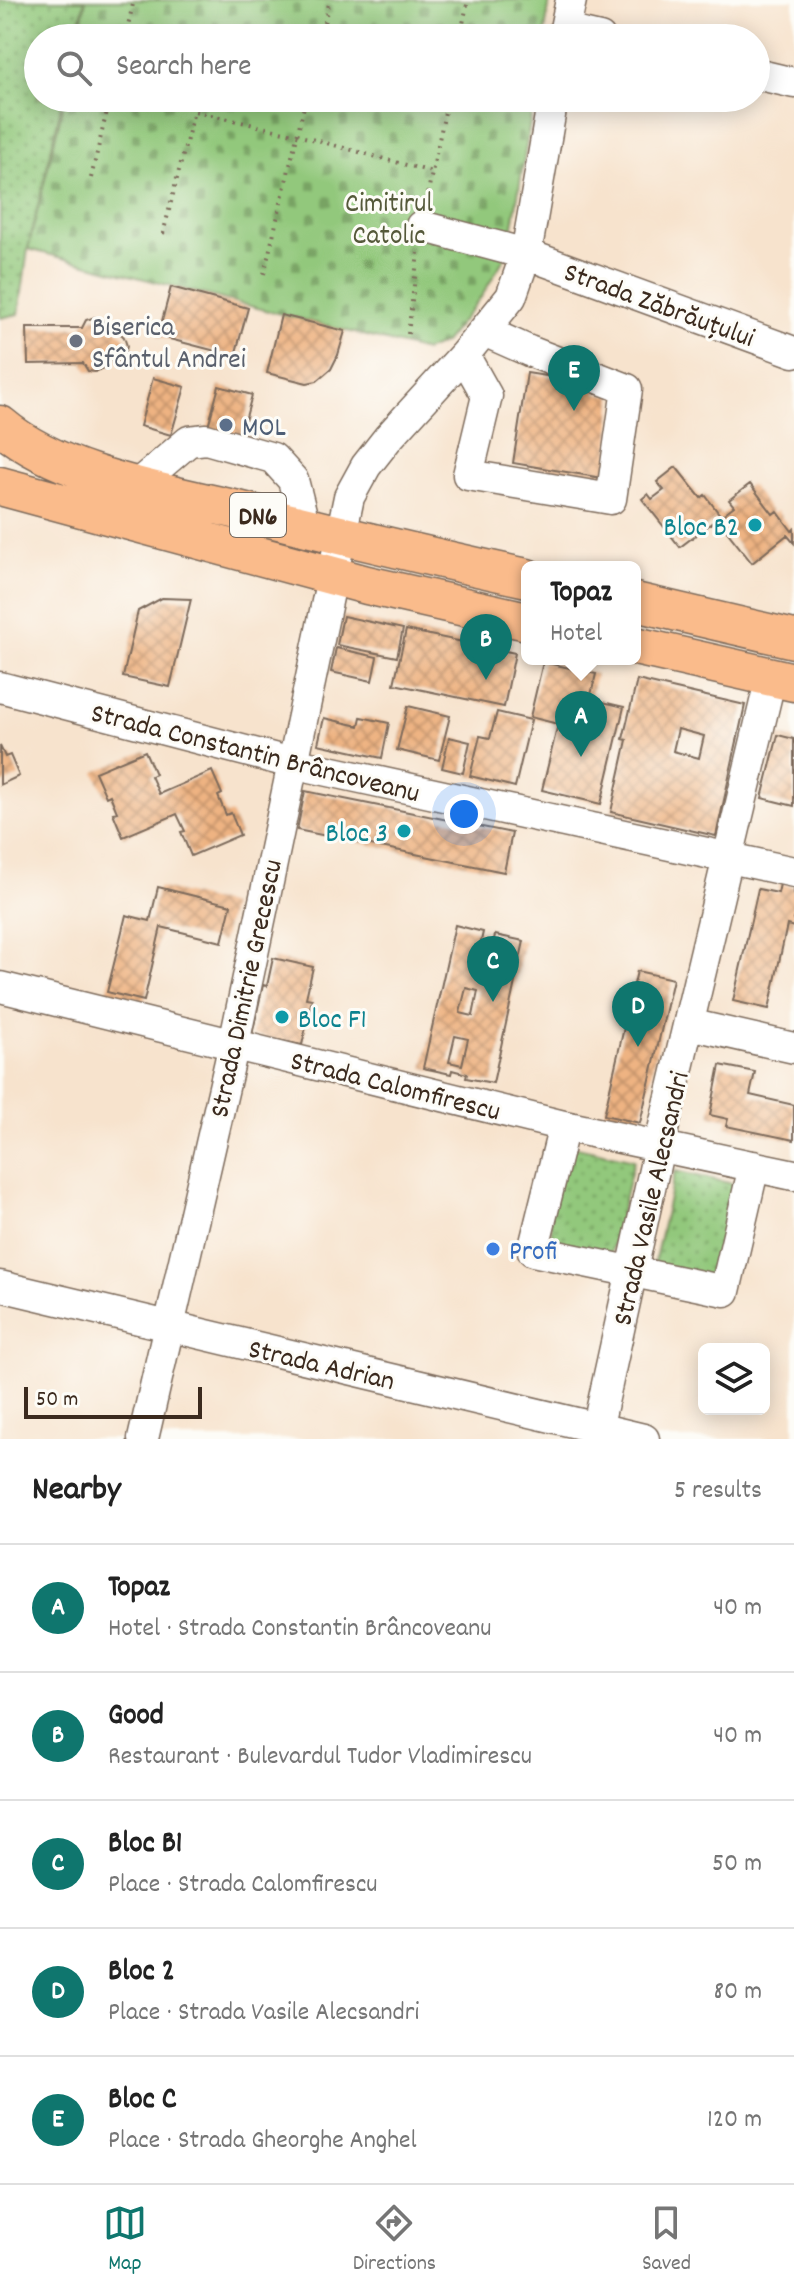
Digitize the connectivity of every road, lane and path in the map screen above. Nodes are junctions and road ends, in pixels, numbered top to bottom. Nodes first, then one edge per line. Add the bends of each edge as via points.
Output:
1 (134, 0) edge
2 (330, 0) edge
3 (468, 0) edge
4 (571, 0) edge
5 (128, 24) edge
6 (324, 24) edge
7 (463, 24) edge
8 (566, 24) edge
9 (770, 77) edge
10 (794, 83) edge
11 (107, 112) edge
12 (194, 112) edge
13 (198, 112) edge
14 (303, 112) edge
15 (551, 112) edge
16 (297, 135) junction
17 (432, 172) dead end
18 (91, 178) dead end
19 (421, 226) dead end
20 (163, 234) dead end
21 (526, 254) junction
22 (264, 274) dead end
23 (484, 331) junction
24 (794, 352) edge
25 (464, 355) junction
26 (0, 425) edge
27 (137, 485) junction
28 (0, 486) edge
29 (305, 527) junction
30 (342, 537) junction
31 (333, 575) junction
32 (521, 577) edge
33 (641, 603) edge
34 (521, 620) edge
35 (794, 639) edge
36 (641, 647) edge
37 (783, 679) edge
38 (0, 687) edge
39 (292, 763) junction
40 (729, 857) junction
41 (794, 872) edge
42 (0, 987) edge
43 (689, 1024) junction
44 (234, 1044) junction
45 (794, 1048) edge
46 (564, 1126) junction
47 (659, 1147) junction
48 (754, 1166) junction
49 (794, 1175) edge
50 (632, 1272) junction
51 (0, 1286) edge
52 (168, 1326) junction
53 (596, 1433) edge
54 (143, 1439) edge
55 (644, 1439) edge

1 - 5 path
2 - 6 path
3 - 7 path
4 - 8 street
9 - 10 street
11 - 18 path
12 - 20 path
13 - 16 path
14 - 16 path
15 - 21 street, Strada Dimitrie Grecescu
16 - 17 path
16 - 22 path
19 - 21 street, Strada Zăbrăuțului
21 - 23 street, Strada Dimitrie Grecescu via 511,297
21 - 24 street, Strada Zăbrăuțului
23 - 25 street, Strada Dimitrie Grecescu
23 - 25 street via 627,389 611,499 468,475 487,396
25 - 30 street, Strada Dimitrie Grecescu via 366,466 349,497
26 - 27 main road, DN6 via 50,457
27 - 29 main road, DN6
27 - 29 street via 189,441 206,439 273,458 293,480
28 - 31 main road, DN6
29 - 30 main road, DN6
30 - 31 street, Strada Dimitrie Grecescu
30 - 32 main road, DN6
31 - 34 main road, DN6
31 - 39 street, Strada Dimitrie Grecescu
33 - 35 main road
36 - 37 main road
37 - 40 street, Strada Vasile Alecsandri
38 - 39 street, Strada Constantin Brâncoveanu
39 - 40 street, Strada Constantin Brâncoveanu
39 - 44 street, Strada Dimitrie Grecescu
40 - 41 street, Strada Constantin Brâncoveanu
40 - 43 street, Strada Vasile Alecsandri
42 - 44 street, Strada Calomfirescu
43 - 45 street
43 - 47 street, Strada Vasile Alecsandri
44 - 46 street, Strada Calomfirescu
44 - 52 street, Strada Dimitrie Grecescu
46 - 47 street, Strada Calomfirescu
46 - 50 street via 533,1251
47 - 48 street, Strada Calomfirescu
47 - 50 street, Strada Vasile Alecsandri
48 - 49 street, Strada Calomfirescu
48 - 50 street via 725,1291
50 - 53 street, Strada Vasile Alecsandri
51 - 52 street, Strada Adrian
52 - 53 street, Strada Adrian
52 - 54 street, Strada Dimitrie Grecescu
53 - 55 street, Strada Adrian

